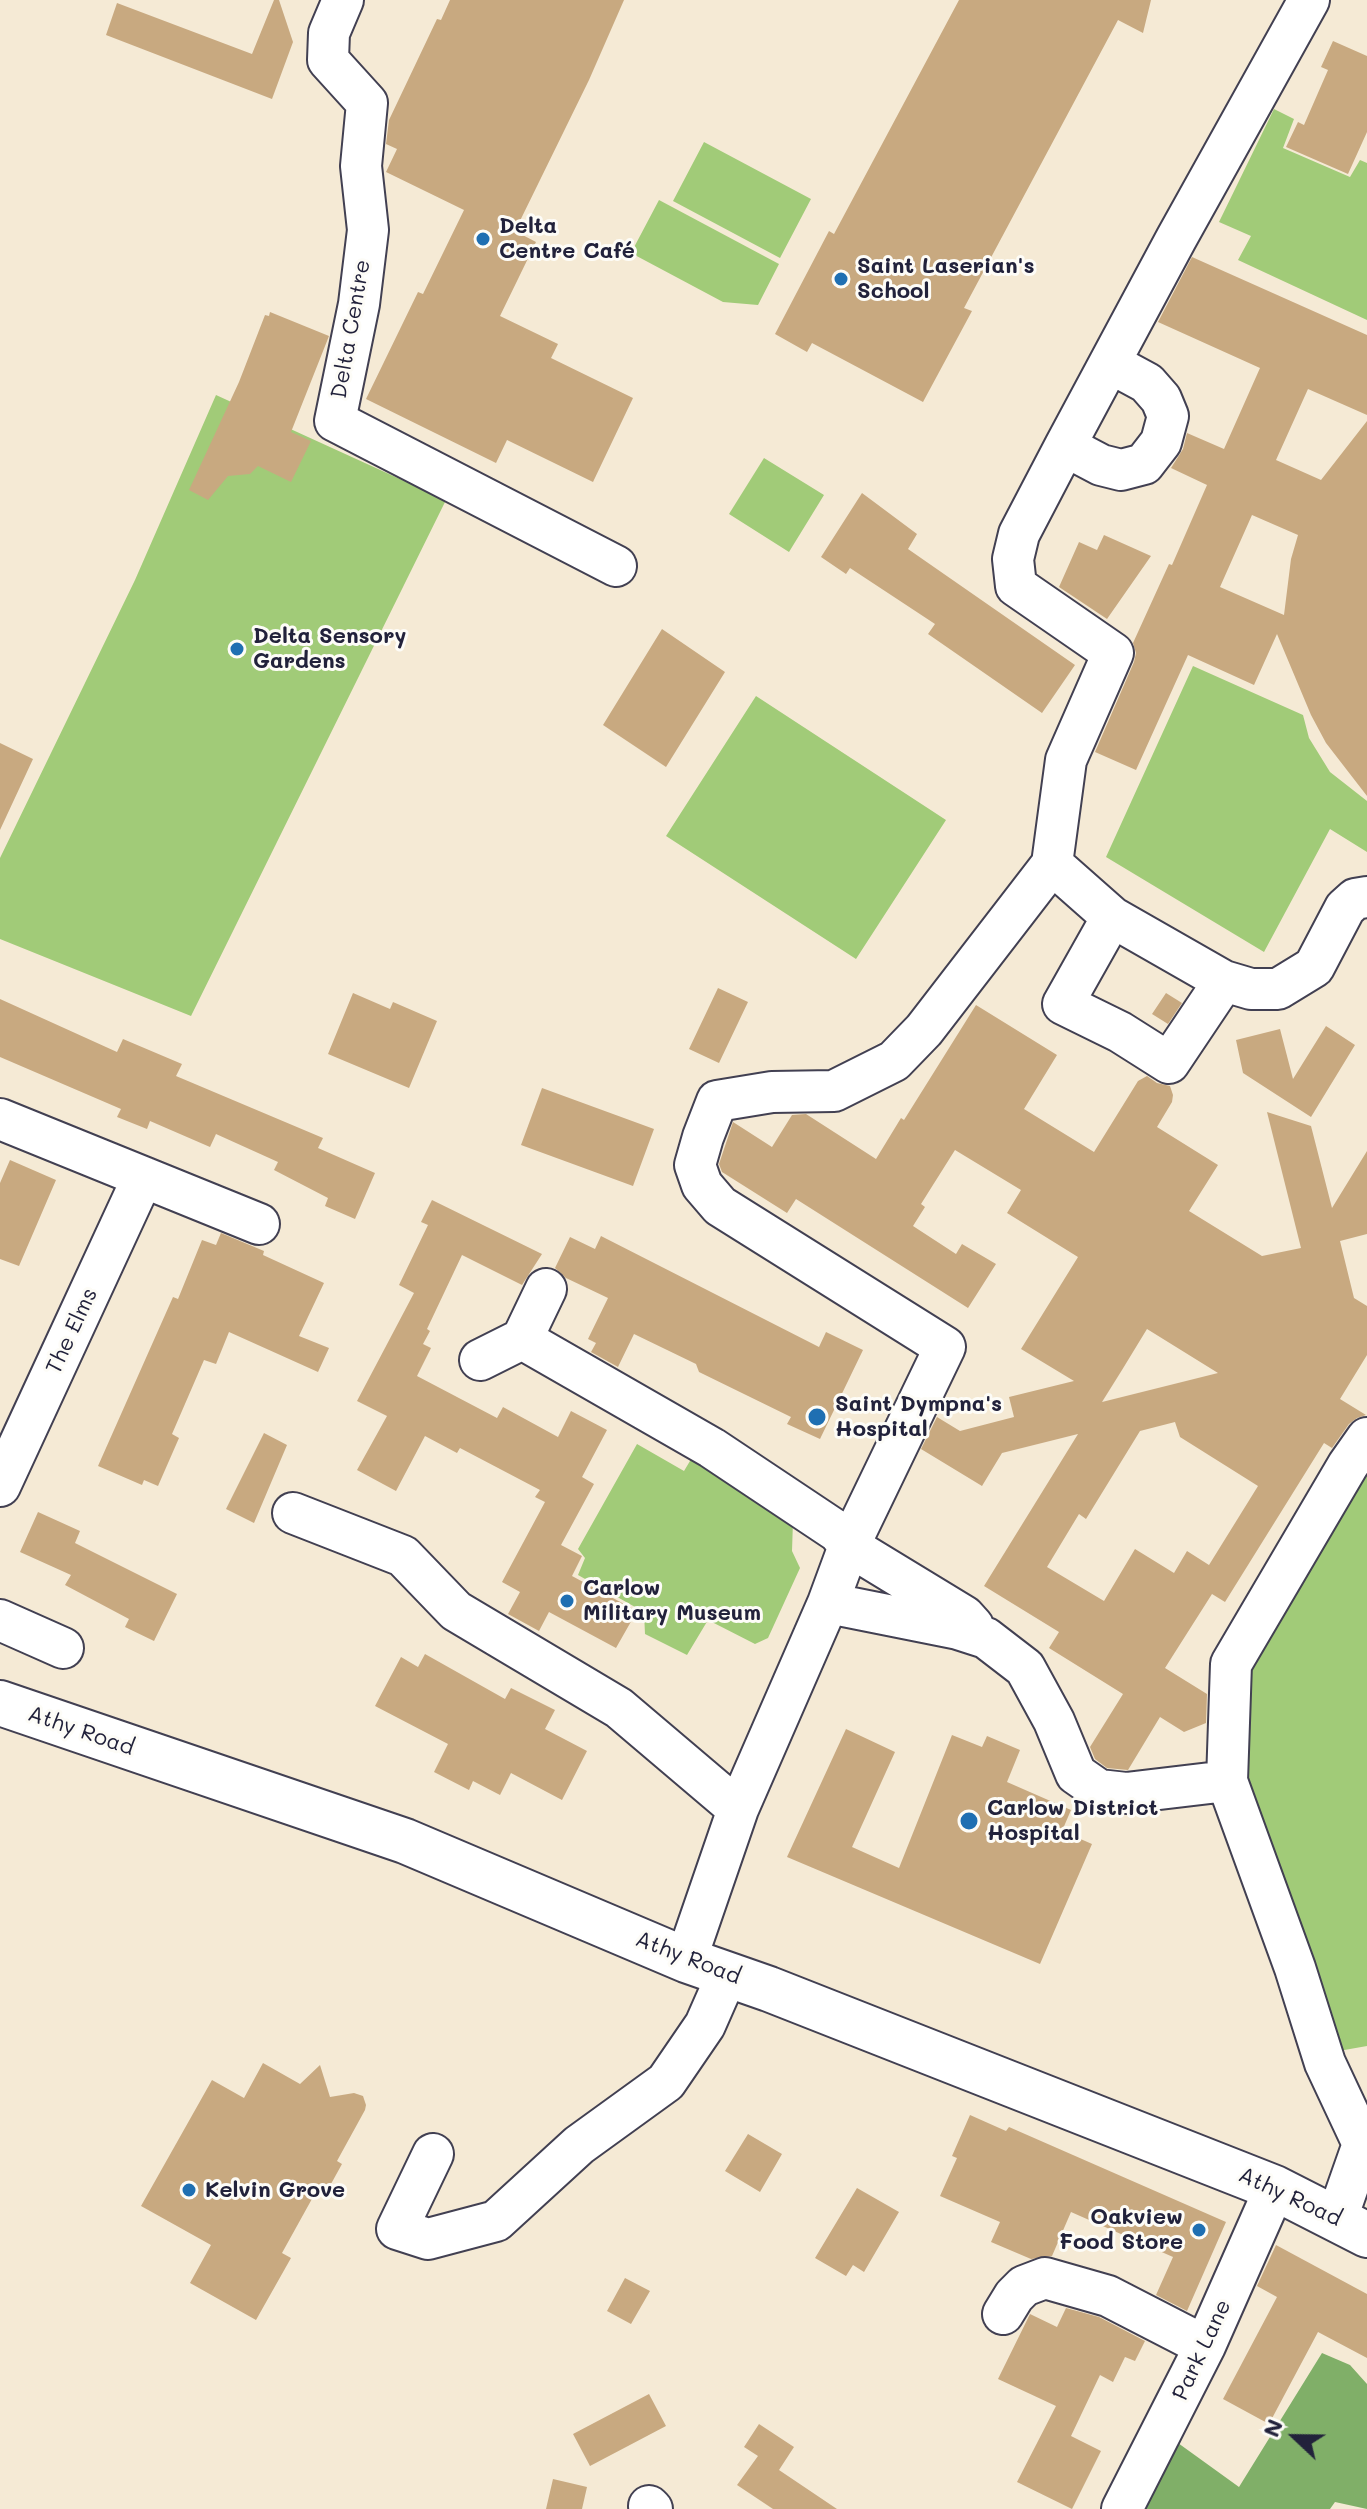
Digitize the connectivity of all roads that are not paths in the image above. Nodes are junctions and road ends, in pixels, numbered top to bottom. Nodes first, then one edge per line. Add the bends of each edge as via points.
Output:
1 (1309, 0) edge
2 (336, 16) edge
3 (1110, 363) junction
4 (1065, 446) junction
5 (616, 566) dead end
6 (1052, 864) junction
7 (1367, 897) edge
8 (1112, 917) junction
9 (1224, 981) junction
10 (0, 1119) edge
11 (143, 1177) junction
12 (259, 1224) dead end
13 (546, 1289) dead end
14 (522, 1339) junction
15 (480, 1360) dead end
16 (1367, 1438) edge
17 (0, 1486) edge
18 (293, 1513) dead end
19 (849, 1546) junction
20 (828, 1603) junction
21 (0, 1620) edge
22 (986, 1638) junction
23 (63, 1648) dead end
24 (0, 1703) edge
25 (1227, 1781) junction
26 (738, 1809) junction
27 (686, 1960) junction
28 (727, 1975) junction
29 (1365, 2140) edge
30 (433, 2154) dead end
31 (1275, 2188) junction
32 (1352, 2226) edge
33 (1003, 2314) dead end
34 (1205, 2346) junction
35 (1122, 2509) edge

1 - 3 street
2 - 5 street, Delta Centre via 328,60 367,103 361,166 368,230 335,421
3 - 4 street
3 - 4 street via 1147,383 1161,399 1168,416 1161,442 1144,464 1121,470
4 - 6 street via 1019,534 1013,559 1016,586 1113,653 1066,760
6 - 8 street
6 - 19 street via 924,1030 894,1061 834,1091 772,1092 717,1101 703,1137 695,1165 702,1185 720,1206 945,1347
7 - 9 street via 1345,908 1314,967 1278,989
8 - 9 street
8 - 9 street via 1063,1004 1169,1063
10 - 11 street
11 - 12 street
11 - 17 street, The Elms
13 - 14 street
14 - 15 street
14 - 19 street via 712,1448 838,1532
16 - 25 street via 1231,1664
18 - 26 street via 403,1556 456,1611 619,1708
19 - 20 street
19 - 22 street via 964,1616
20 - 22 street
20 - 26 street
21 - 23 street
22 - 25 street via 1025,1668 1076,1774 1099,1790 1126,1793
24 - 27 main road, Athy Road via 405,1841
25 - 29 street via 1325,2063
26 - 27 street
27 - 28 main road, Athy Road
28 - 30 street via 705,2025 666,2082 579,2145 496,2221 428,2239 397,2229
28 - 31 main road, Athy Road
29 - 32 street
31 - 32 main road, Athy Road
31 - 34 street, Park Lane
33 - 34 street via 1024,2286 1045,2278 1108,2296
34 - 35 street, Park Lane

